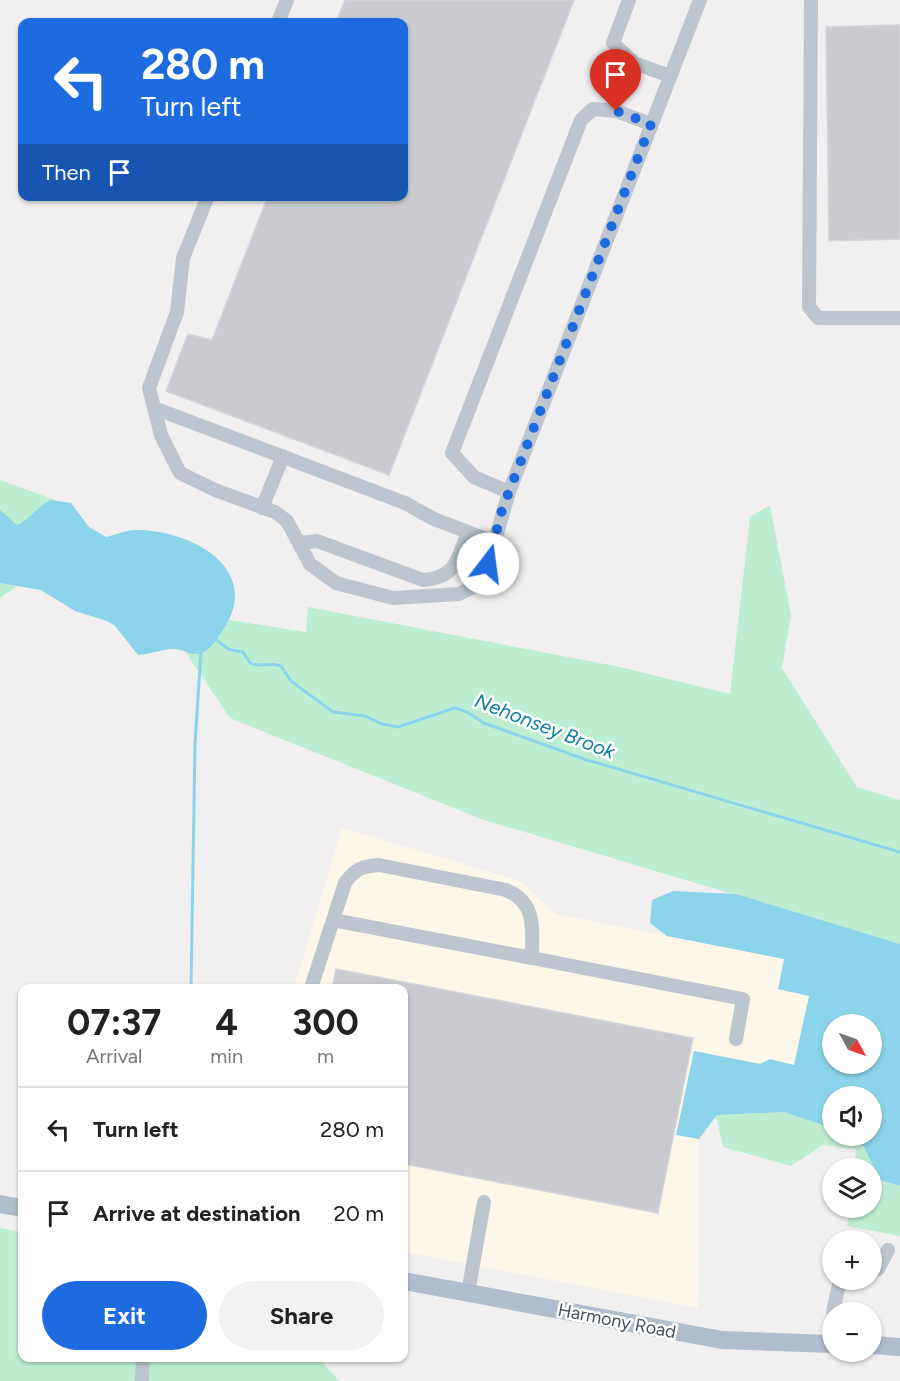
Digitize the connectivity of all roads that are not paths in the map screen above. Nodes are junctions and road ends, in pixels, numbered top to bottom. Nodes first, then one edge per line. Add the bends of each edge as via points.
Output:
1 (287, 0) edge
2 (628, 0) edge
3 (700, 0) edge
4 (811, 0) edge
5 (280, 18) edge
6 (670, 76) junction
7 (651, 124) junction
8 (206, 201) edge
9 (900, 318) edge
10 (154, 408) junction
11 (284, 456) junction
12 (509, 492) junction
13 (262, 508) junction
14 (468, 532) junction
15 (494, 542) junction
16 (299, 543) junction
17 (333, 920) junction
18 (532, 958) junction
19 (312, 984) edge
20 (736, 1039) dead end
21 (484, 1202) dead end
22 (0, 1203) edge
23 (18, 1207) edge
24 (888, 1250) dead end
25 (882, 1261) edge
26 (408, 1282) edge
27 (468, 1293) junction
28 (822, 1344) edge
29 (882, 1346) edge
30 (900, 1347) edge
31 (144, 1362) edge
32 (142, 1381) edge

1 - 5 lane
2 - 6 lane via 613,43 634,63
3 - 6 lane
4 - 9 lane via 809,307 818,318
6 - 7 lane
7 - 12 lane
7 - 12 lane via 616,111 593,109 581,120 452,453 474,477
8 - 10 lane via 183,258 177,312 149,388
10 - 11 lane
10 - 13 lane via 161,435 180,473
11 - 13 lane
11 - 14 lane
12 - 15 lane
13 - 16 lane via 287,521
14 - 15 lane
14 - 16 lane via 453,570 439,578 423,580 316,541
15 - 16 lane via 488,564 475,586 459,594 393,598 336,583 310,564
17 - 18 lane
17 - 18 lane via 345,883 354,871 379,865 506,890 518,896 527,906 531,920
17 - 19 lane
18 - 20 lane via 743,999
21 - 27 lane
22 - 23 main road
24 - 25 lane
26 - 27 main road, Harmony Road
27 - 28 main road, Harmony Road via 722,1340
29 - 30 main road
31 - 32 lane

